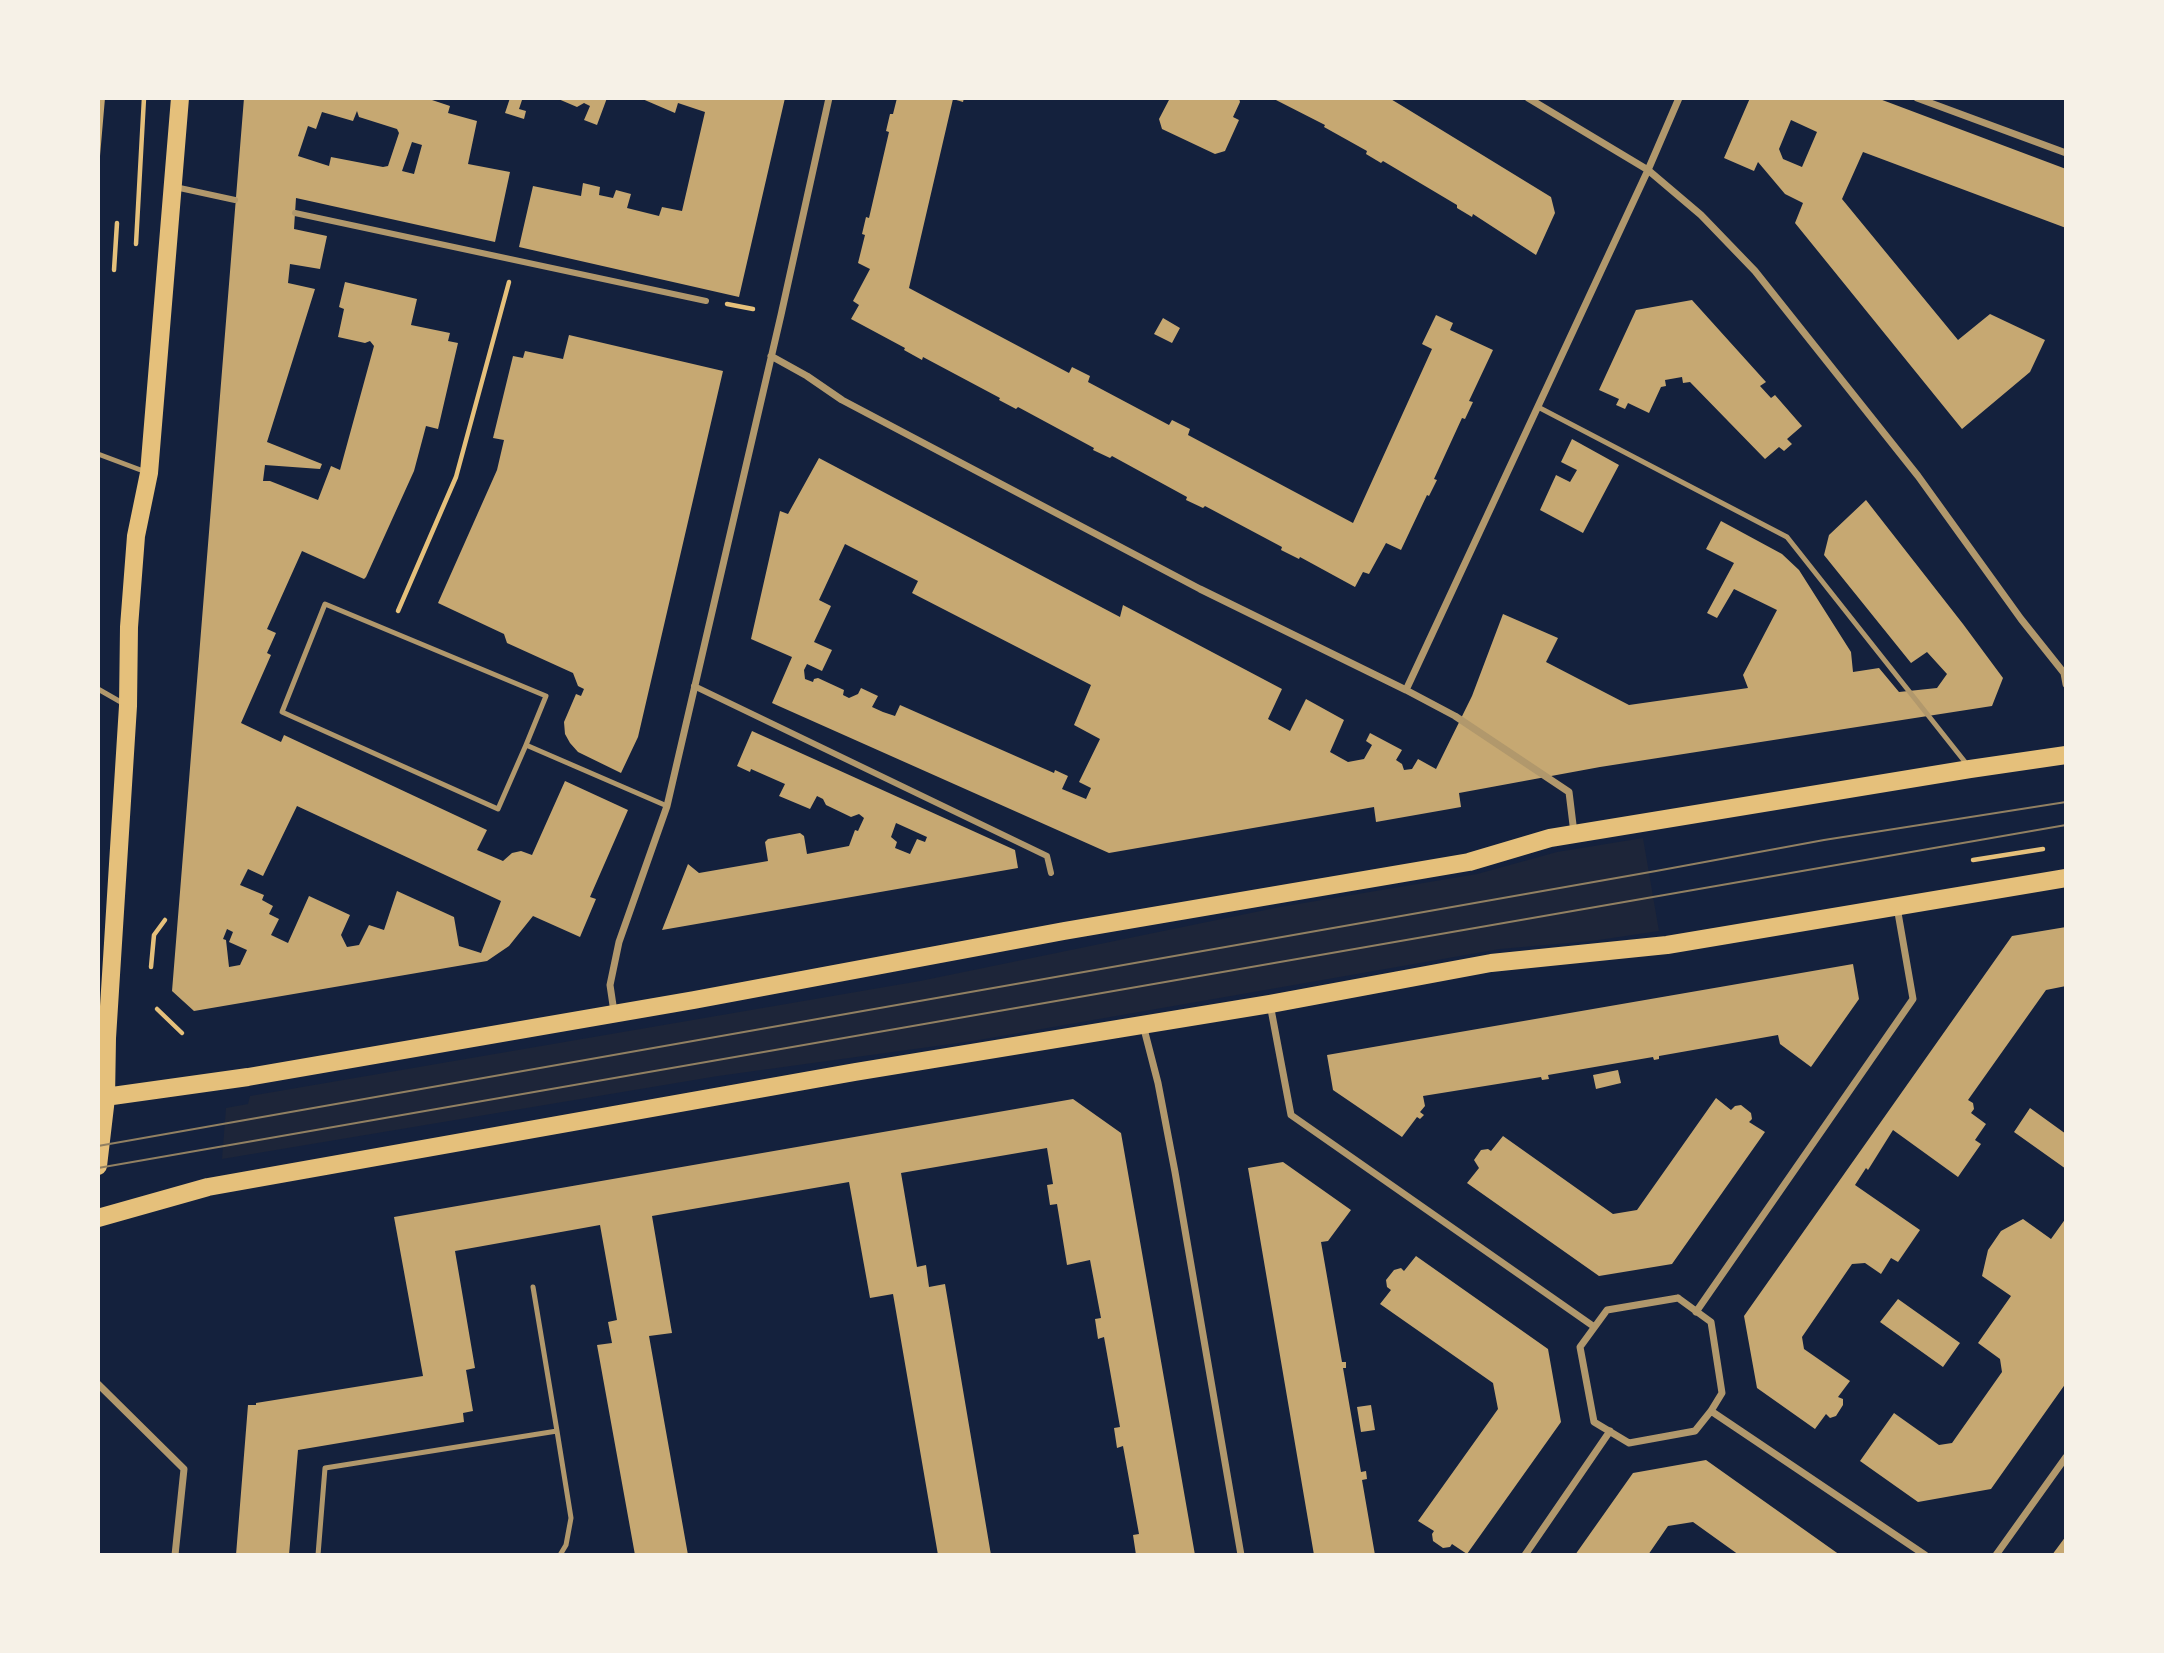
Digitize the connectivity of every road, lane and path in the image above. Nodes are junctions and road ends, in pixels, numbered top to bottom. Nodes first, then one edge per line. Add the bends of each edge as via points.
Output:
1 (180, 98) edge
2 (829, 98) edge
3 (1528, 98) edge
4 (1679, 98) edge
5 (1917, 98) edge
6 (2066, 153) edge
7 (1648, 170) junction
8 (173, 187) junction
9 (236, 200) dead end
10 (295, 213) dead end
11 (117, 223) dead end
12 (515, 260) junction
13 (114, 270) dead end
14 (706, 301) dead end
15 (729, 304) dead end
16 (753, 309) dead end
17 (771, 356) junction
18 (1538, 407) junction
19 (98, 454) edge
20 (149, 473) junction
21 (389, 631) junction
22 (2065, 673) edge
23 (2066, 684) edge
24 (694, 686) junction
25 (98, 690) edge
26 (1406, 690) junction
27 (128, 706) junction
28 (526, 744) junction
29 (2066, 755) edge
30 (1970, 769) junction
31 (667, 806) junction
32 (1574, 834) junction
33 (2043, 849) dead end
34 (1973, 860) dead end
35 (1051, 873) dead end
36 (2066, 878) edge
37 (1897, 906) junction
38 (165, 920) dead end
39 (152, 967) dead end
40 (1270, 1004) junction
41 (157, 1009) dead end
42 (614, 1013) junction
43 (1143, 1024) junction
44 (182, 1032) dead end
45 (102, 1098) edge
46 (98, 1166) edge
47 (98, 1218) edge
48 (533, 1287) dead end
49 (1696, 1312) junction
50 (1593, 1326) junction
51 (98, 1384) edge
52 (1711, 1411) junction
53 (557, 1431) junction
54 (1610, 1431) junction
55 (2066, 1457) edge
56 (175, 1555) edge
57 (318, 1555) edge
58 (560, 1555) edge
59 (1241, 1555) edge
60 (1525, 1555) edge
61 (1925, 1555) edge
62 (1996, 1555) edge

1 - 8 main road
2 - 17 street
3 - 7 street
4 - 7 street
5 - 6 street
7 - 18 street
7 - 22 street via 1701,215 1755,271 1918,476
8 - 9 street
8 - 20 main road
10 - 12 street
11 - 13 path
12 - 14 street
12 - 21 path via 456,477
15 - 16 path
17 - 24 street
17 - 26 street via 842,400 1187,582
18 - 26 street
18 - 30 lane via 1787,537
19 - 20 lane
20 - 27 main road via 136,536
21 - 28 lane via 546,696
21 - 28 lane via 325,604 282,712 498,810
22 - 23 street
24 - 31 street
24 - 35 street via 1047,856
25 - 27 lane
26 - 32 street via 1455,716 1569,792
27 - 45 main road
28 - 31 lane
29 - 30 main road
30 - 32 main road
31 - 42 street via 619,942 610,985
32 - 42 main road via 1469,862
33 - 34 path
36 - 37 main road
37 - 40 main road via 1667,945 1491,963
37 - 49 street via 1913,999
38 - 39 path via 154,935
40 - 43 main road
40 - 50 street via 1291,1115
41 - 44 path
42 - 45 main road via 220,1082
43 - 47 main road via 208,1187
43 - 59 street via 1175,1172
45 - 46 main road
48 - 53 lane
49 - 50 street via 1678,1298 1607,1310
49 - 52 street via 1711,1322 1722,1393
50 - 54 street via 1580,1347 1594,1422
51 - 56 street via 184,1469
52 - 54 street via 1695,1432 1629,1443
52 - 61 street
53 - 57 lane via 325,1468
53 - 58 lane via 571,1518
54 - 60 street
55 - 62 street

